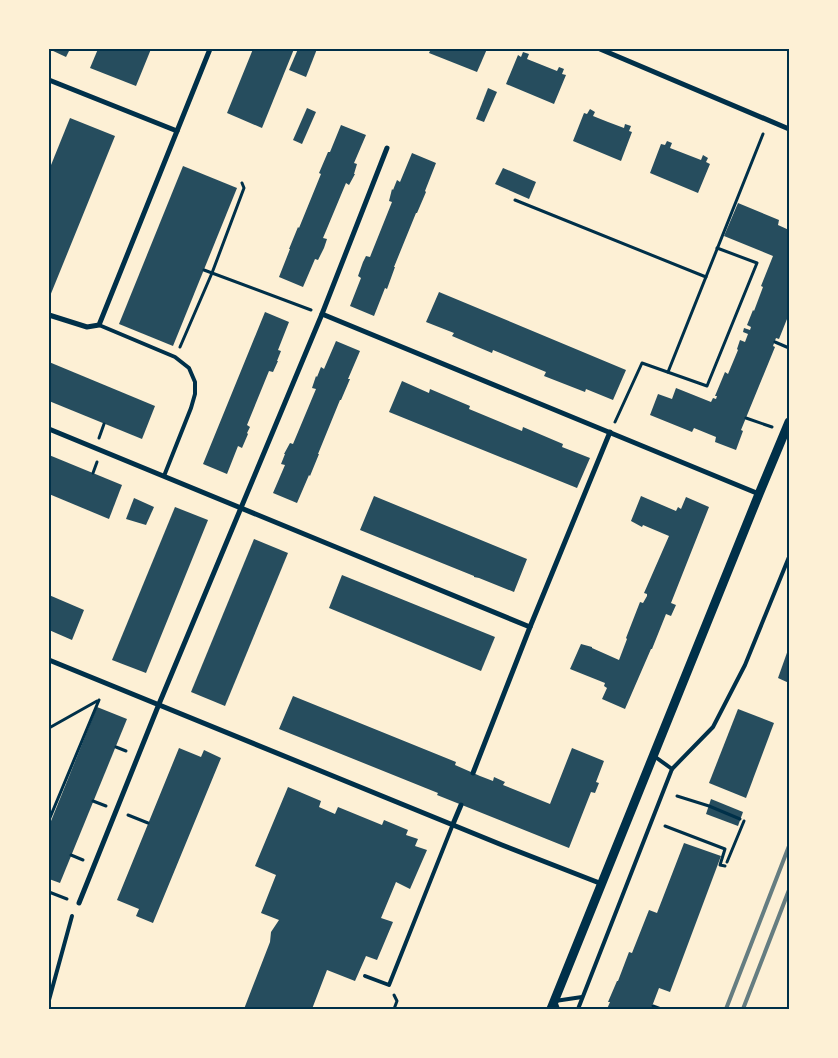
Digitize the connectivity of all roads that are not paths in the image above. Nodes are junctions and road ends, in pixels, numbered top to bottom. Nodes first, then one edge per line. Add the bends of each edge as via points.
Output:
1 (210, 49) edge
2 (600, 49) edge
3 (49, 80) edge
4 (789, 129) edge
5 (177, 130) junction
6 (387, 148) dead end
7 (322, 314) junction
8 (49, 315) edge
9 (99, 325) junction
10 (789, 422) edge
11 (49, 429) edge
12 (610, 432) junction
13 (164, 476) junction
14 (759, 494) junction
15 (241, 508) junction
16 (789, 557) edge
17 (530, 628) junction
18 (49, 660) edge
19 (159, 704) junction
20 (654, 756) junction
21 (672, 769) junction
22 (473, 773) dead end
23 (461, 805) dead end
24 (453, 824) junction
25 (602, 884) junction
26 (79, 903) road end
27 (72, 916) dead end
28 (365, 976) dead end
29 (582, 997) junction
30 (49, 1000) edge
31 (554, 1007) edge
32 (578, 1009) edge

1 - 5 street
2 - 4 street
3 - 5 street
5 - 9 street
6 - 7 street
7 - 12 street
7 - 15 street
8 - 9 street via 87,327
9 - 13 lane via 176,357 189,368 195,394 192,408
10 - 14 street
11 - 13 street
12 - 14 street
12 - 17 street
13 - 15 street
14 - 20 street
15 - 17 street
15 - 19 street
16 - 21 lane via 745,665 713,727
17 - 22 street
18 - 19 street
19 - 24 street
19 - 26 street
20 - 21 lane
20 - 25 street
21 - 29 lane
23 - 24 street
24 - 25 street
24 - 28 lane via 389,985
25 - 31 street
27 - 30 lane
29 - 31 lane
29 - 32 lane

